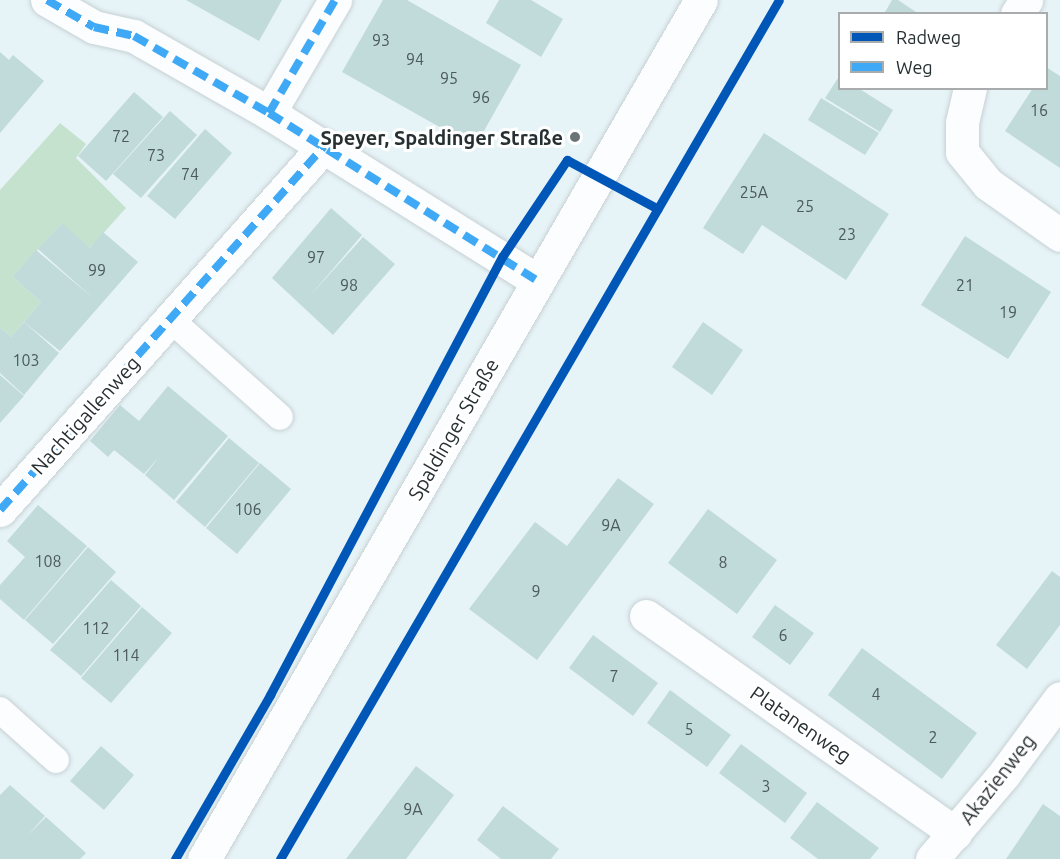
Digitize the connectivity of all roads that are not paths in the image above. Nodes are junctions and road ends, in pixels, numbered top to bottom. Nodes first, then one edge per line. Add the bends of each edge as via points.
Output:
1 (47, 0) edge
2 (335, 0) edge
3 (701, 0) edge
4 (970, 90) edge
5 (269, 113) junction
6 (324, 146) junction
7 (1060, 235) edge
8 (538, 281) junction
9 (170, 319) junction
10 (280, 417) dead end
11 (0, 510) edge
12 (646, 616) dead end
13 (1060, 698) edge
14 (0, 710) edge
15 (56, 760) dead end
16 (955, 833) junction
17 (204, 859) edge
18 (932, 859) edge

1 - 5 street via 94,27 134,36
2 - 5 street
3 - 8 street, Spaldinger Straße
4 - 7 street via 962,123 962,152 988,184
5 - 6 street
6 - 8 street
6 - 9 street, Nachtigallenweg
8 - 17 street, Spaldinger Straße
9 - 10 lane
9 - 11 street, Nachtigallenweg
12 - 16 street, Platanenweg
13 - 16 street, Akazienweg
14 - 15 lane
16 - 18 street, Akazienweg

